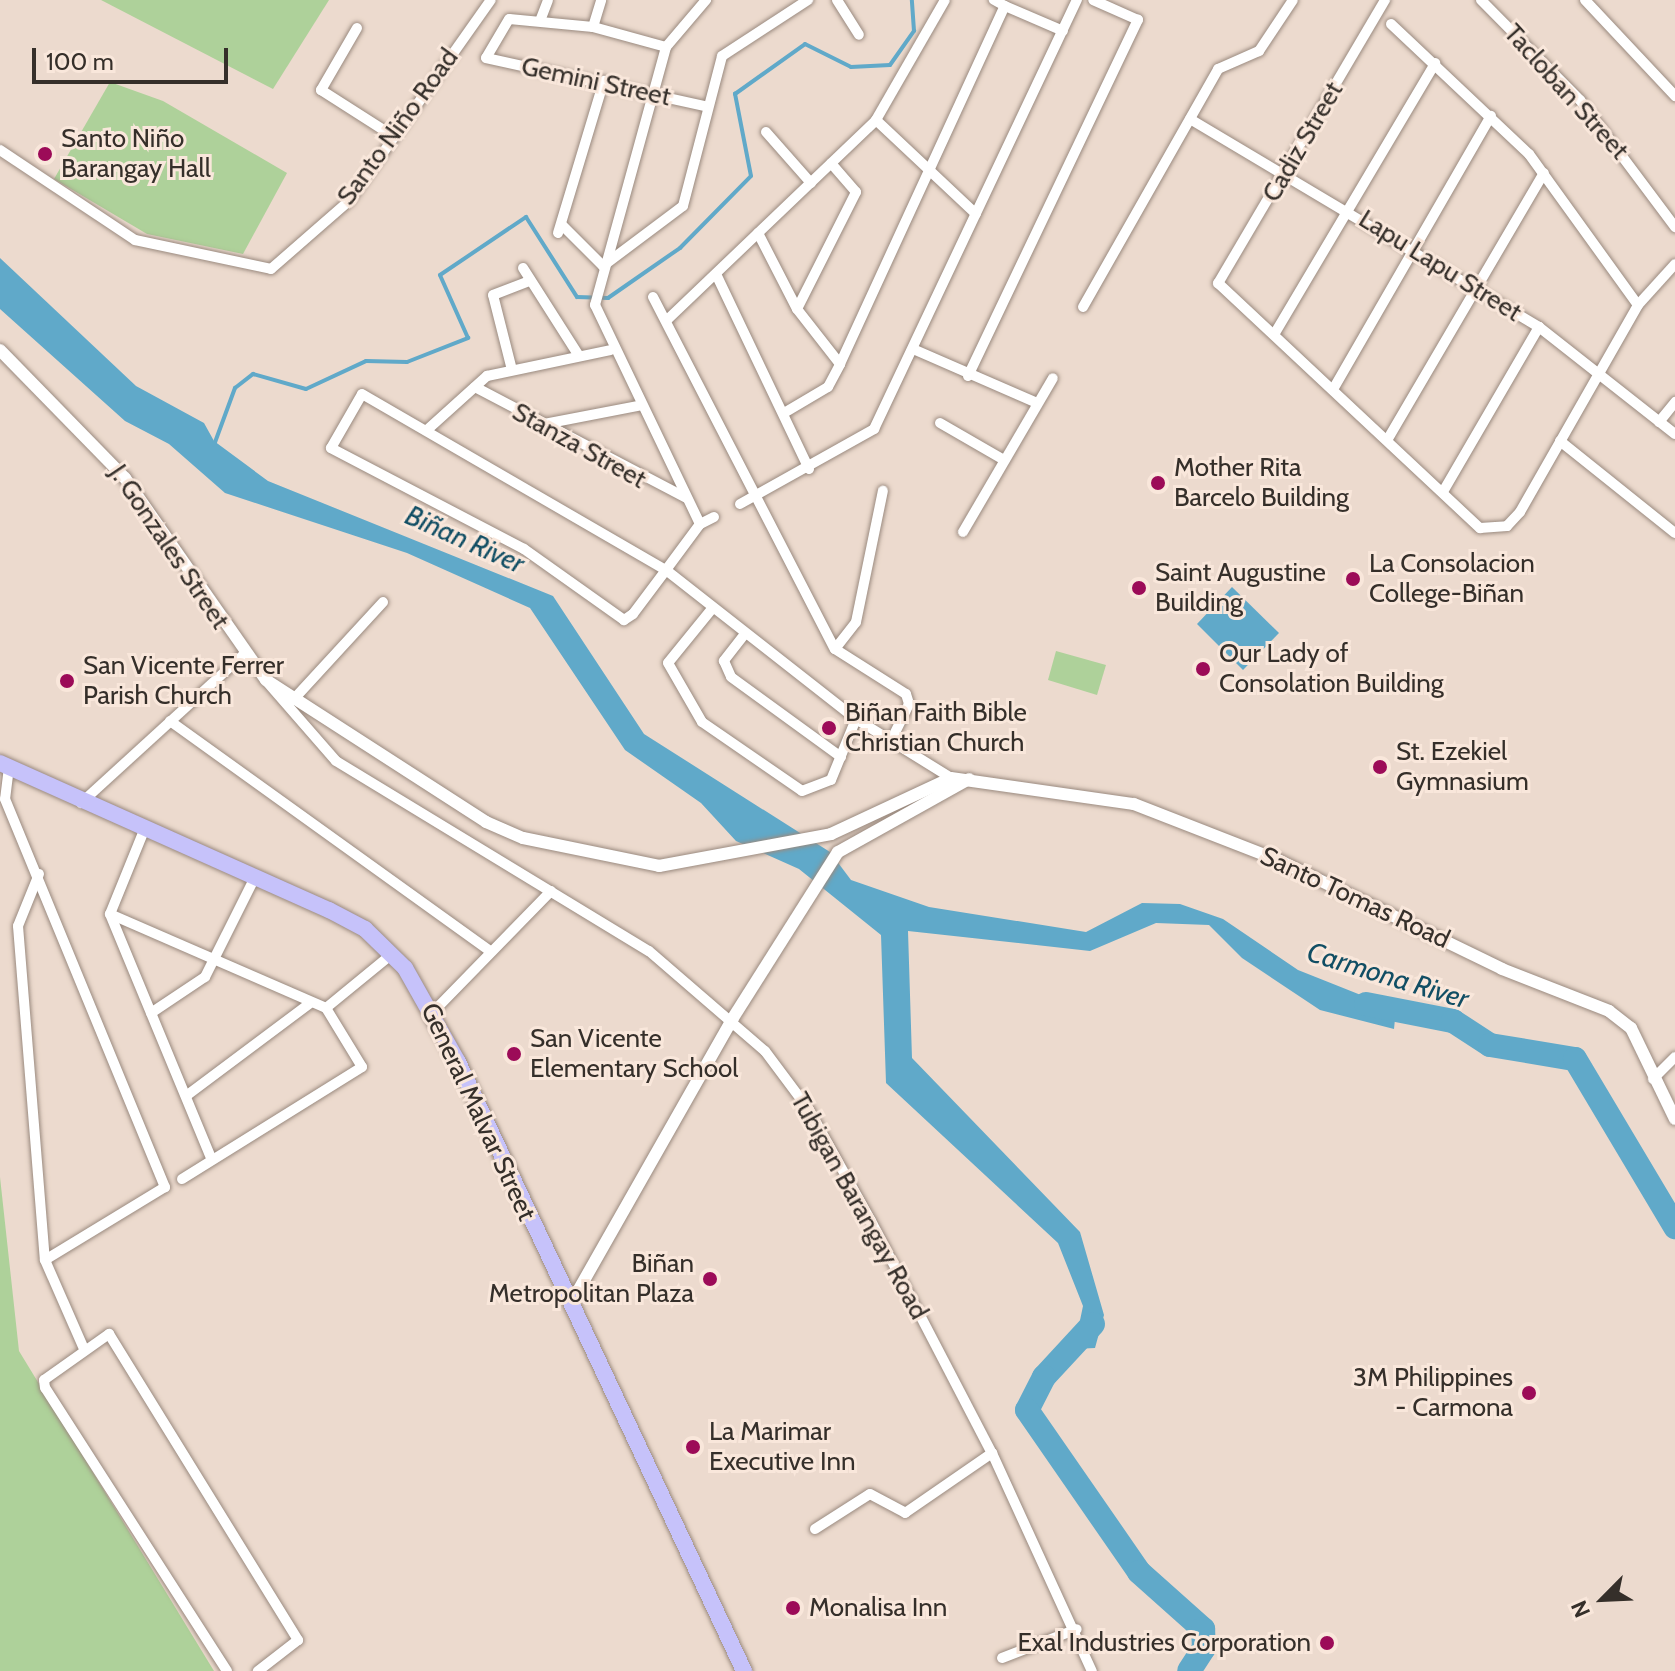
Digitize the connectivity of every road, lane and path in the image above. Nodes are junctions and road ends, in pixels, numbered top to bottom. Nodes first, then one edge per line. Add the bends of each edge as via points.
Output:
1 (491, 0) edge
2 (548, 0) edge
3 (601, 0) edge
4 (706, 0) edge
5 (808, 0) edge
6 (837, 0) edge
7 (945, 0) edge
8 (994, 0) edge
9 (1077, 0) edge
10 (1093, 0) edge
11 (1293, 0) edge
12 (1385, 0) edge
13 (1481, 0) edge
14 (1585, 0) edge
15 (1005, 6) junction
16 (540, 21) junction
17 (1391, 24) dead end
18 (593, 27) junction
19 (357, 28) dead end
20 (1063, 31) junction
21 (859, 35) dead end
22 (666, 47) junction
23 (1435, 63) junction
24 (604, 81) junction
25 (653, 92) junction
26 (1675, 96) edge
27 (704, 106) junction
28 (1491, 116) junction
29 (1190, 119) junction
30 (876, 120) junction
31 (766, 132) dead end
32 (393, 136) junction
33 (0, 150) edge
34 (831, 163) junction
35 (928, 173) junction
36 (1544, 173) junction
37 (1286, 174) junction
38 (811, 183) junction
39 (1348, 210) junction
40 (976, 214) junction
41 (1675, 227) edge
42 (758, 233) junction
43 (1411, 250) junction
44 (1675, 264) edge
45 (603, 266) junction
46 (523, 268) dead end
47 (716, 274) junction
48 (530, 281) junction
49 (1476, 288) junction
50 (653, 297) dead end
51 (1638, 305) junction
52 (1083, 307) dead end
53 (797, 309) junction
54 (667, 320) junction
55 (1539, 327) junction
56 (1275, 333) junction
57 (913, 349) junction
58 (0, 350) edge
59 (610, 350) junction
60 (579, 356) junction
61 (840, 364) junction
62 (512, 370) junction
63 (1598, 372) junction
64 (968, 376) junction
65 (1053, 378) dead end
66 (1335, 386) junction
67 (475, 387) junction
68 (1675, 402) edge
69 (1037, 403) junction
70 (638, 406) junction
71 (784, 413) junction
72 (1659, 422) junction
73 (940, 423) dead end
74 (539, 425) junction
75 (427, 430) junction
76 (1675, 434) edge
77 (1389, 437) junction
78 (1560, 441) junction
79 (1004, 460) junction
80 (809, 469) junction
81 (1444, 490) junction
82 (883, 491) dead end
83 (756, 496) junction
84 (686, 498) junction
85 (740, 504) dead end
86 (714, 517) dead end
87 (700, 524) junction
88 (963, 532) dead end
89 (1675, 533) edge
90 (666, 570) junction
91 (383, 602) dead end
92 (711, 610) junction
93 (744, 635) junction
94 (835, 649) junction
95 (244, 654) junction
96 (266, 680) junction
97 (293, 700) junction
98 (856, 719) junction
99 (170, 721) junction
100 (892, 739) junction
101 (841, 757) junction
102 (4, 765) edge
103 (951, 778) junction
104 (969, 779) junction
105 (81, 803) junction
106 (145, 828) junction
107 (39, 874) junction
108 (255, 877) junction
109 (551, 891) junction
110 (110, 914) junction
111 (489, 950) junction
112 (392, 954) junction
113 (213, 960) junction
114 (309, 1004) junction
115 (326, 1008) junction
116 (433, 1012) junction
117 (151, 1013) junction
118 (733, 1018) junction
119 (1675, 1057) edge
120 (1653, 1079) junction
121 (186, 1096) junction
122 (1675, 1119) edge
123 (212, 1160) junction
124 (182, 1179) dead end
125 (45, 1260) junction
126 (570, 1305) junction
127 (84, 1349) junction
128 (992, 1453) junction
129 (815, 1529) dead end
130 (1077, 1629) junction
131 (1002, 1658) dead end
132 (227, 1671) edge
133 (258, 1671) edge
134 (744, 1671) edge
135 (1092, 1671) edge

1 - 32 street, Santo Niño Road
2 - 16 street
3 - 18 street
4 - 22 street
5 - 27 street via 733,44 716,66
6 - 21 street
7 - 30 street
8 - 15 street
9 - 20 street
10 - 64 street via 1138,20
11 - 29 street via 1259,51 1218,69
12 - 37 street, Cadiz Street
13 - 41 street, Tacloban Street via 1580,100
14 - 26 street
15 - 20 street
15 - 35 street
16 - 18 street
16 - 24 street, Gemini Street via 509,19 489,61
17 - 23 street
18 - 22 street
19 - 32 street via 321,90
20 - 40 street
22 - 25 street
23 - 28 street
23 - 39 street
24 - 25 street, Gemini Street
24 - 45 street via 560,229
25 - 27 street, Gemini Street
25 - 45 street
27 - 45 street via 683,206
28 - 36 street
28 - 43 street
29 - 37 street, Lapu Lapu Street
29 - 52 street
30 - 34 street
30 - 35 street
31 - 38 street
32 - 33 street, Santo Niño Road via 349,201 271,269 135,240
34 - 38 street
34 - 53 street via 856,192
35 - 40 street
35 - 61 street
36 - 49 street
36 - 51 street
37 - 39 street, Lapu Lapu Street
37 - 56 street, Cadiz Street via 1218,283
38 - 42 street
39 - 43 street, Lapu Lapu Street
39 - 56 street
40 - 57 street
42 - 47 street
42 - 53 street
43 - 49 street, Lapu Lapu Street
43 - 66 street
44 - 51 street
45 - 59 street via 595,305
46 - 48 street
47 - 54 street
47 - 71 street
48 - 60 street
48 - 62 street via 493,295
49 - 55 street, Lapu Lapu Street
49 - 77 street
50 - 54 street
51 - 63 street
53 - 61 street
54 - 83 street
55 - 63 street, Lapu Lapu Street
55 - 81 street
56 - 66 street
57 - 64 street
57 - 80 street via 869,437
58 - 95 street, J. Gonzales Street via 125,478
59 - 60 street
59 - 70 street
60 - 62 street
61 - 71 street via 828,387
62 - 67 street
63 - 72 street, Lapu Lapu Street
63 - 78 street
64 - 69 street
65 - 69 street
66 - 77 street
67 - 74 street, Stanza Street
67 - 75 street
68 - 72 street
69 - 79 street
70 - 74 street
70 - 84 street
71 - 80 street
72 - 76 street, Lapu Lapu Street
73 - 79 street
74 - 84 street, Stanza Street
75 - 90 street
75 - 90 street via 362,394 331,448 524,549 620,619 630,618
77 - 81 street
78 - 81 street via 1507,526 1480,528
78 - 89 street
79 - 88 street
80 - 83 street
82 - 94 street via 856,622
83 - 85 street
83 - 94 street
84 - 87 street
86 - 87 street
87 - 90 street
90 - 92 street
91 - 97 street
92 - 93 street
92 - 101 street via 668,663 702,722 802,791 831,780
93 - 98 street
93 - 101 street via 724,661 731,677
94 - 100 street via 906,694 909,704
95 - 96 street, J. Gonzales Street
95 - 99 street
96 - 97 street, J. Gonzales Street
96 - 109 street, Tubigan Barangay Road via 336,761
97 - 103 street, J. Gonzales Street via 523,838 638,865 831,834
98 - 100 street
98 - 101 street
99 - 105 street
99 - 111 street
100 - 103 street
102 - 105 highway, General Malvar Street
102 - 107 street via 5,799
103 - 104 street, Santo Tomas Road
104 - 118 street via 838,852 804,898
104 - 120 street, Santo Tomas Road via 1134,804 1278,860 1502,969 1609,1011 1631,1028
105 - 106 highway, General Malvar Street
106 - 108 highway, General Malvar Street
106 - 110 street
107 - 125 street via 18,926
107 - 125 street via 165,1187
108 - 112 highway, General Malvar Street via 365,929
108 - 113 street
109 - 111 street
109 - 118 street, Tubigan Barangay Road via 656,956
110 - 113 street
110 - 117 street
111 - 116 street
112 - 115 street
112 - 116 highway, General Malvar Street
113 - 114 street
113 - 117 street via 205,977
114 - 115 street
114 - 121 street
115 - 123 street via 362,1067
116 - 126 highway, General Malvar Street
117 - 121 street
118 - 126 street
118 - 128 street, Tubigan Barangay Road via 809,1110
119 - 120 street
120 - 122 street, Santo Tomas Road
121 - 123 street
123 - 124 street
125 - 127 street
126 - 134 highway, General Malvar Street
127 - 132 street via 44,1380 45,1388
127 - 133 street via 109,1334 298,1640
128 - 129 street via 905,1513 870,1494
128 - 130 street, Tubigan Barangay Road
130 - 131 street
130 - 135 street, Tubigan Barangay Road

